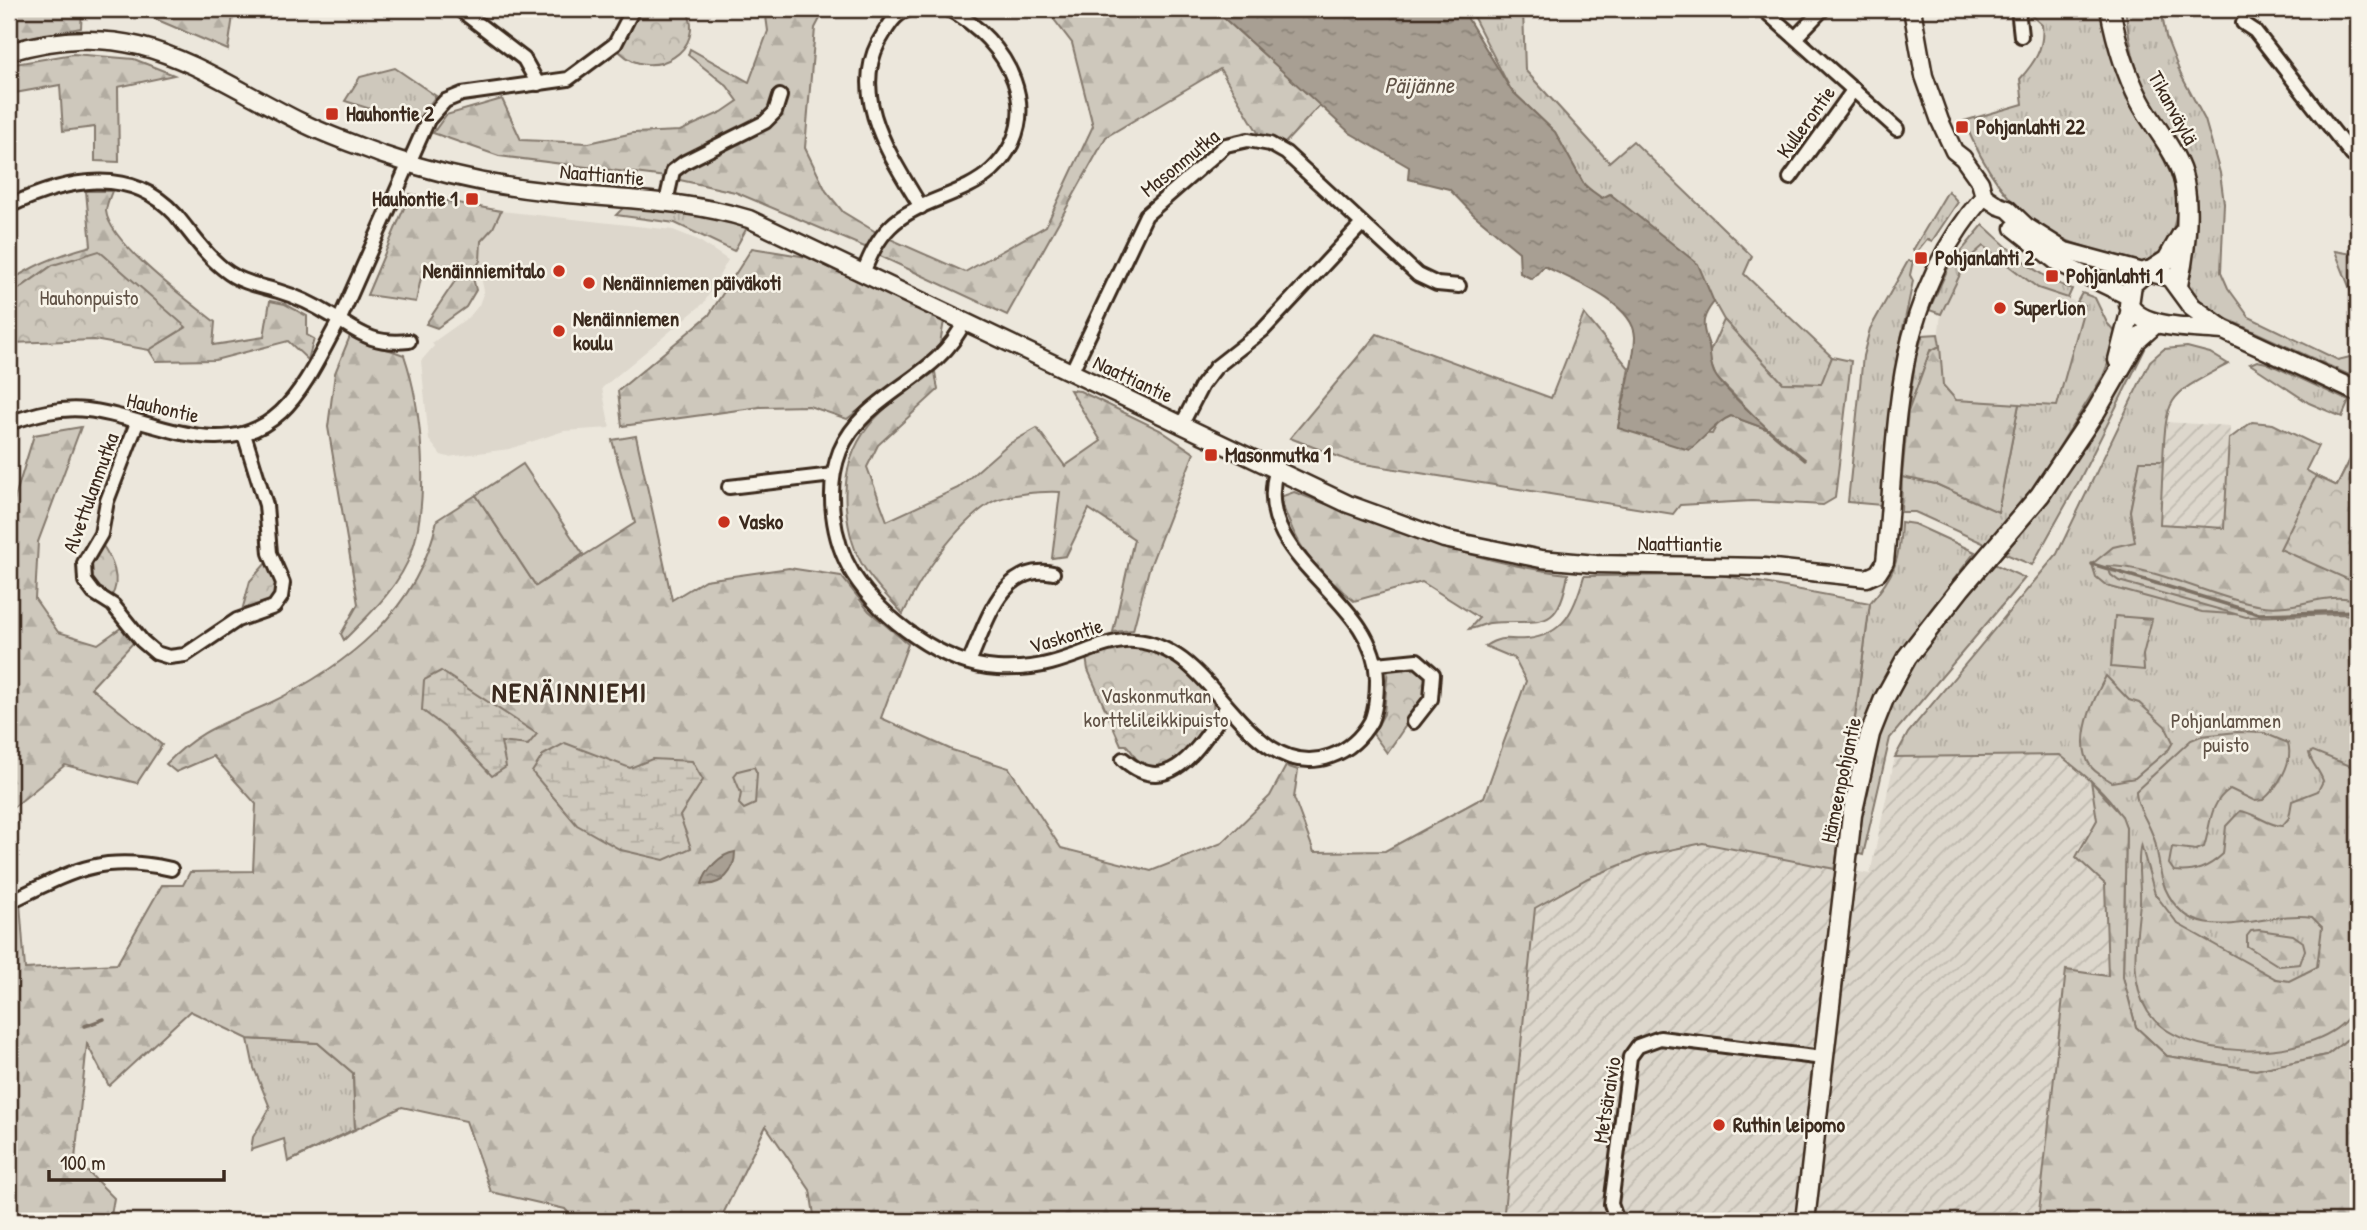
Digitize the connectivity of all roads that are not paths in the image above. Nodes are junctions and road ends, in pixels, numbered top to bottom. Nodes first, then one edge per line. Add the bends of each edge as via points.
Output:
1 (459, 9) edge
2 (634, 9) edge
3 (911, 9) edge
4 (948, 9) edge
5 (1763, 9) edge
6 (1823, 9) edge
7 (1912, 9) edge
8 (2018, 9) edge
9 (2110, 9) edge
10 (2243, 23) dead end
11 (2021, 36) dead end
12 (1796, 37) junction
13 (9, 52) edge
14 (538, 84) junction
15 (1854, 89) junction
16 (780, 96) dead end
17 (1897, 129) dead end
18 (2358, 158) edge
19 (408, 163) junction
20 (1790, 178) dead end
21 (1983, 194) junction
22 (666, 202) junction
23 (9, 206) edge
24 (1999, 206) junction
25 (921, 207) junction
26 (1362, 223) junction
27 (2184, 231) junction
28 (2146, 272) junction
29 (863, 273) junction
30 (1460, 286) dead end
31 (2179, 288) junction
32 (2129, 302) junction
33 (339, 321) junction
34 (964, 322) junction
35 (2161, 324) junction
36 (2224, 330) junction
37 (409, 341) dead end
38 (1071, 373) junction
39 (2113, 380) junction
40 (2358, 392) edge
41 (9, 423) edge
42 (137, 423) junction
43 (1182, 424) junction
44 (243, 434) junction
45 (1276, 471) junction
46 (833, 475) junction
47 (729, 487) dead end
48 (1053, 573) dead end
49 (969, 662) junction
50 (1377, 664) junction
51 (1227, 707) junction
52 (1413, 722) dead end
53 (1123, 759) dead end
54 (171, 869) dead end
55 (9, 902) edge
56 (1823, 1058) junction
57 (1617, 1221) edge
58 (1805, 1221) edge

1 - 14 street via 524,60
2 - 14 street, Hauhontie via 615,44 603,55 568,79
3 - 25 street via 893,19 878,41 870,93 883,142
4 - 25 street via 970,20 1005,59 1017,86 1019,110 1006,153 992,170
5 - 12 street
6 - 12 street
7 - 21 street via 1924,76 1954,151 1980,182
8 - 11 street
9 - 27 main road, Tikanväylä via 2131,82 2177,162 2186,204
10 - 18 street via 2255,31
12 - 15 street
13 - 19 street, Naattiantie via 46,41 83,38 146,46 179,58 303,124
14 - 19 street, Hauhontie via 485,90 445,101 428,120
15 - 17 street
15 - 20 street, Kullerontie
16 - 22 street via 775,112 765,122 673,171
19 - 22 street, Naattiantie via 550,192
19 - 33 street, Hauhontie
21 - 24 street
21 - 45 street, Naattiantie via 1937,262 1915,321 1901,385 1885,562 1878,573 1867,578 1764,567 1597,564 1486,550 1405,527
22 - 29 street, Naattiantie via 713,208 749,219
23 - 33 street via 75,183 124,182 141,187 159,198 229,273
24 - 28 street via 2065,251
24 - 32 street via 2001,215 2030,243
25 - 29 street via 891,225
26 - 30 street, Masonmutka via 1418,275 1437,284
26 - 38 street, Masonmutka via 1286,153 1248,140 1227,145 1146,215
26 - 43 street via 1263,330 1216,367
27 - 28 main road via 2167,260
27 - 31 main road, Tikanväylä
28 - 31 main road via 2170,276
28 - 32 main road via 2132,284
29 - 34 street, Naattiantie
31 - 35 main road via 2177,310
31 - 36 main road via 2192,307
32 - 35 main road via 2141,319
32 - 39 main road, Hämeenpohjantie
33 - 37 street via 345,328 388,344
33 - 44 street, Hauhontie via 299,391 281,412
34 - 38 street, Naattiantie
34 - 46 street, Vaskontie via 943,355 865,412 852,428
35 - 36 main road
35 - 39 main road, Hämeenpohjantie via 2137,340
36 - 40 main road
38 - 43 street, Naattiantie
39 - 56 main road, Hämeenpohjantie via 2040,495 1907,657 1884,699 1870,734 1852,815
41 - 42 street, Hauhontie via 61,409 89,410
42 - 44 street, Hauhontie via 198,438
42 - 44 street, Alvettulanmutka via 107,501 101,534 84,564 85,581 113,605 142,641 169,657 185,655 237,621 274,607 281,597 283,583 270,553 266,505
43 - 45 street, Naattiantie
45 - 50 street, Vaskontie via 1272,484 1280,526 1293,552 1360,624
46 - 47 street
46 - 49 street, Vaskontie via 833,510 853,574 876,602 923,641
48 - 49 street via 1028,571 1011,582 999,597
49 - 51 street, Vaskontie via 1021,668 1051,663 1111,641 1136,639 1180,657
50 - 51 street, Vaskontie via 1372,719 1348,748 1329,757 1293,759 1271,749
50 - 52 street via 1417,660 1433,674 1431,699
51 - 53 street via 1186,761 1173,770 1137,772
54 - 55 street via 144,863 81,867
56 - 57 street, Metsäraivio via 1660,1038 1638,1046 1630,1057 1611,1204
56 - 58 main road, Hämeenpohjantie

